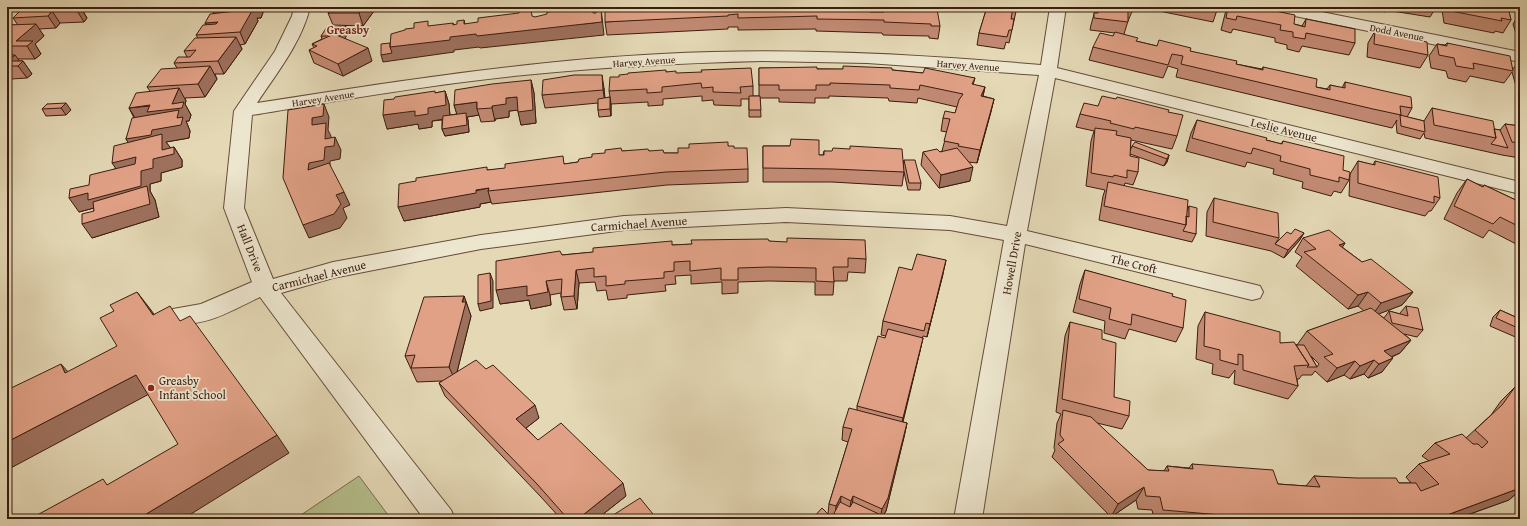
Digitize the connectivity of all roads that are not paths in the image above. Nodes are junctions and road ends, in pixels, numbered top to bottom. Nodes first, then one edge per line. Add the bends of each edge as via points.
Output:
1 (302, 7) edge
2 (1058, 7) edge
3 (1275, 7) edge
4 (1520, 57) edge
5 (1048, 72) junction
6 (243, 111) junction
7 (1520, 188) edge
8 (1016, 235) junction
9 (265, 287) junction
10 (1252, 292) dead end
11 (181, 315) dead end
12 (441, 519) edge
13 (968, 519) edge

1 - 6 street, Hall Drive via 283,51
2 - 5 street, Howell Drive
3 - 4 street, Dodd Avenue
5 - 6 street, Harvey Avenue via 867,58 762,56 661,59 523,70 406,85
5 - 7 street, Leslie Avenue
5 - 8 street, Howell Drive
6 - 9 street, Hall Drive via 234,208
8 - 9 street, Carmichael Avenue via 950,223 786,215 624,223 482,242 332,270
8 - 10 street, The Croft
8 - 13 street, Howell Drive
9 - 11 street, Carmichael Avenue via 204,312
9 - 12 street, Hall Drive

